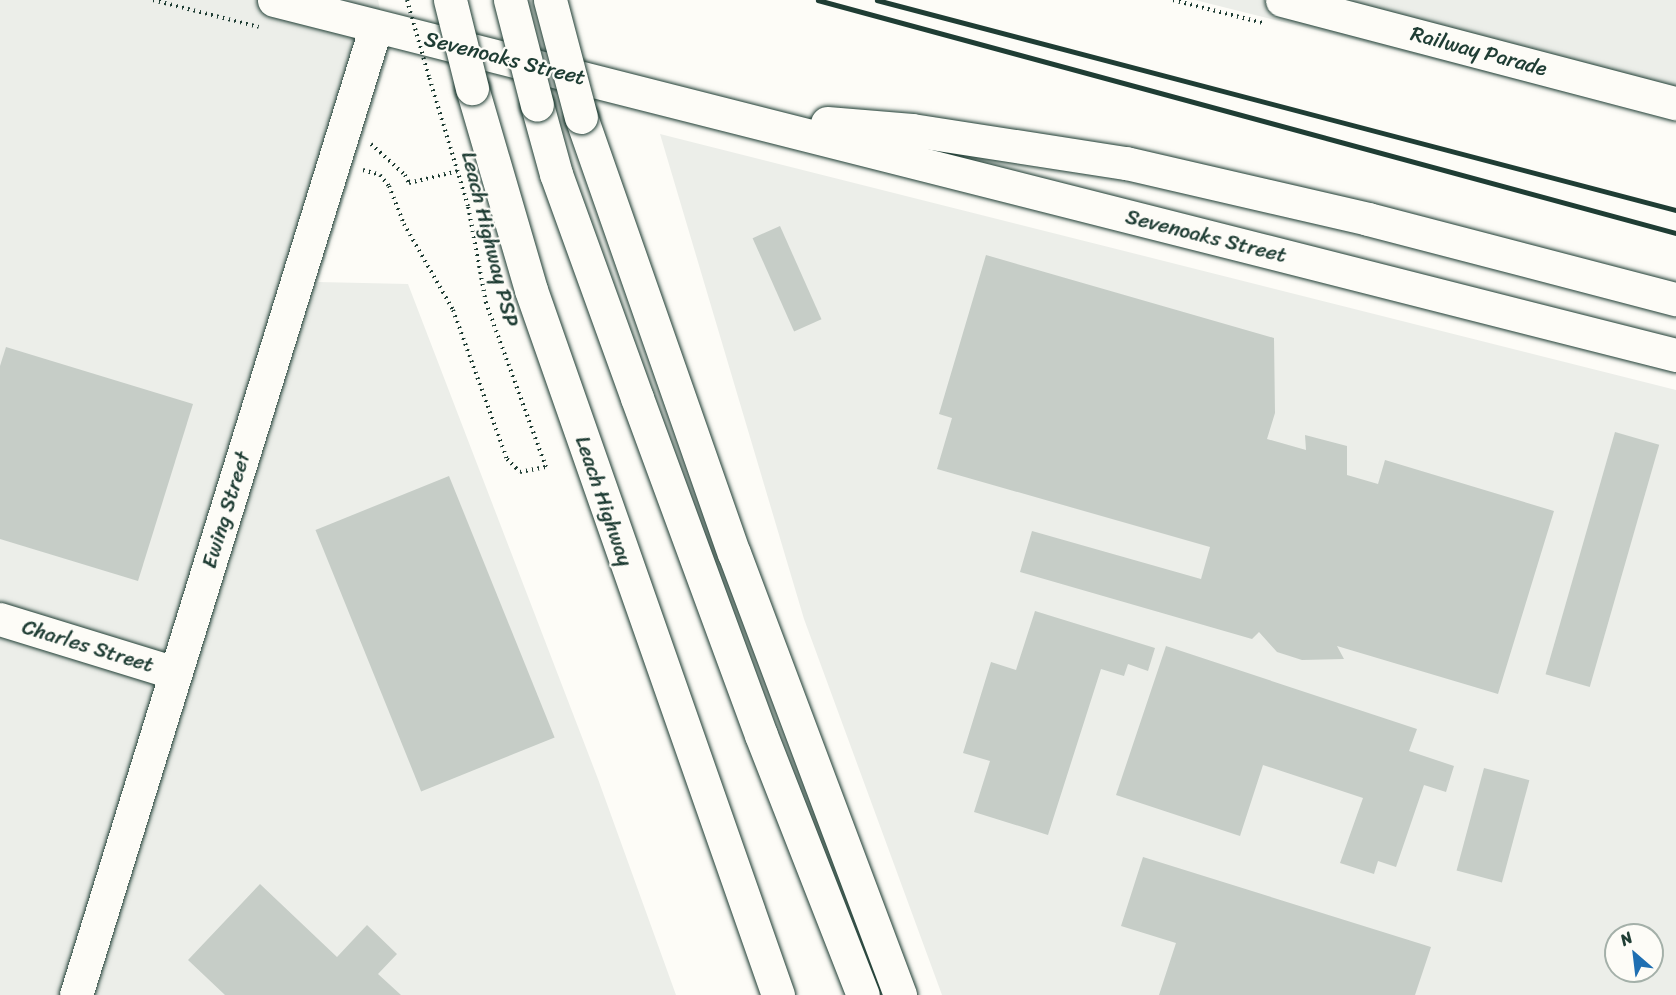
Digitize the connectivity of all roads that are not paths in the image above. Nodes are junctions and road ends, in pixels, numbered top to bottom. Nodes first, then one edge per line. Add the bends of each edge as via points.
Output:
1 (274, 0) edge
2 (450, 0) edge
3 (510, 0) edge
4 (550, 0) edge
5 (1282, 0) edge
6 (376, 26) junction
7 (1676, 103) edge
8 (735, 116) junction
9 (600, 175) junction
10 (1676, 299) edge
11 (1676, 355) edge
12 (707, 587) junction
13 (0, 619) edge
14 (175, 673) junction
15 (76, 995) edge
16 (778, 995) edge
17 (863, 995) edge
18 (900, 995) edge

1 - 6 main road, Sevenoaks Street
2 - 16 main road, Leach Highway, bridge via 531,290
3 - 12 main road, bridge via 556,174
4 - 9 main road, bridge
5 - 7 main road, Railway Parade
6 - 8 main road, Sevenoaks Street
6 - 14 main road, Ewing Street
8 - 10 main road, Sevenoaks Street via 912,130 1126,163 1368,219
8 - 11 main road, Sevenoaks Street
9 - 12 main road via 643,365
9 - 18 main road via 734,553
12 - 17 main road
13 - 14 main road, Charles Street
14 - 15 main road, Ewing Street

